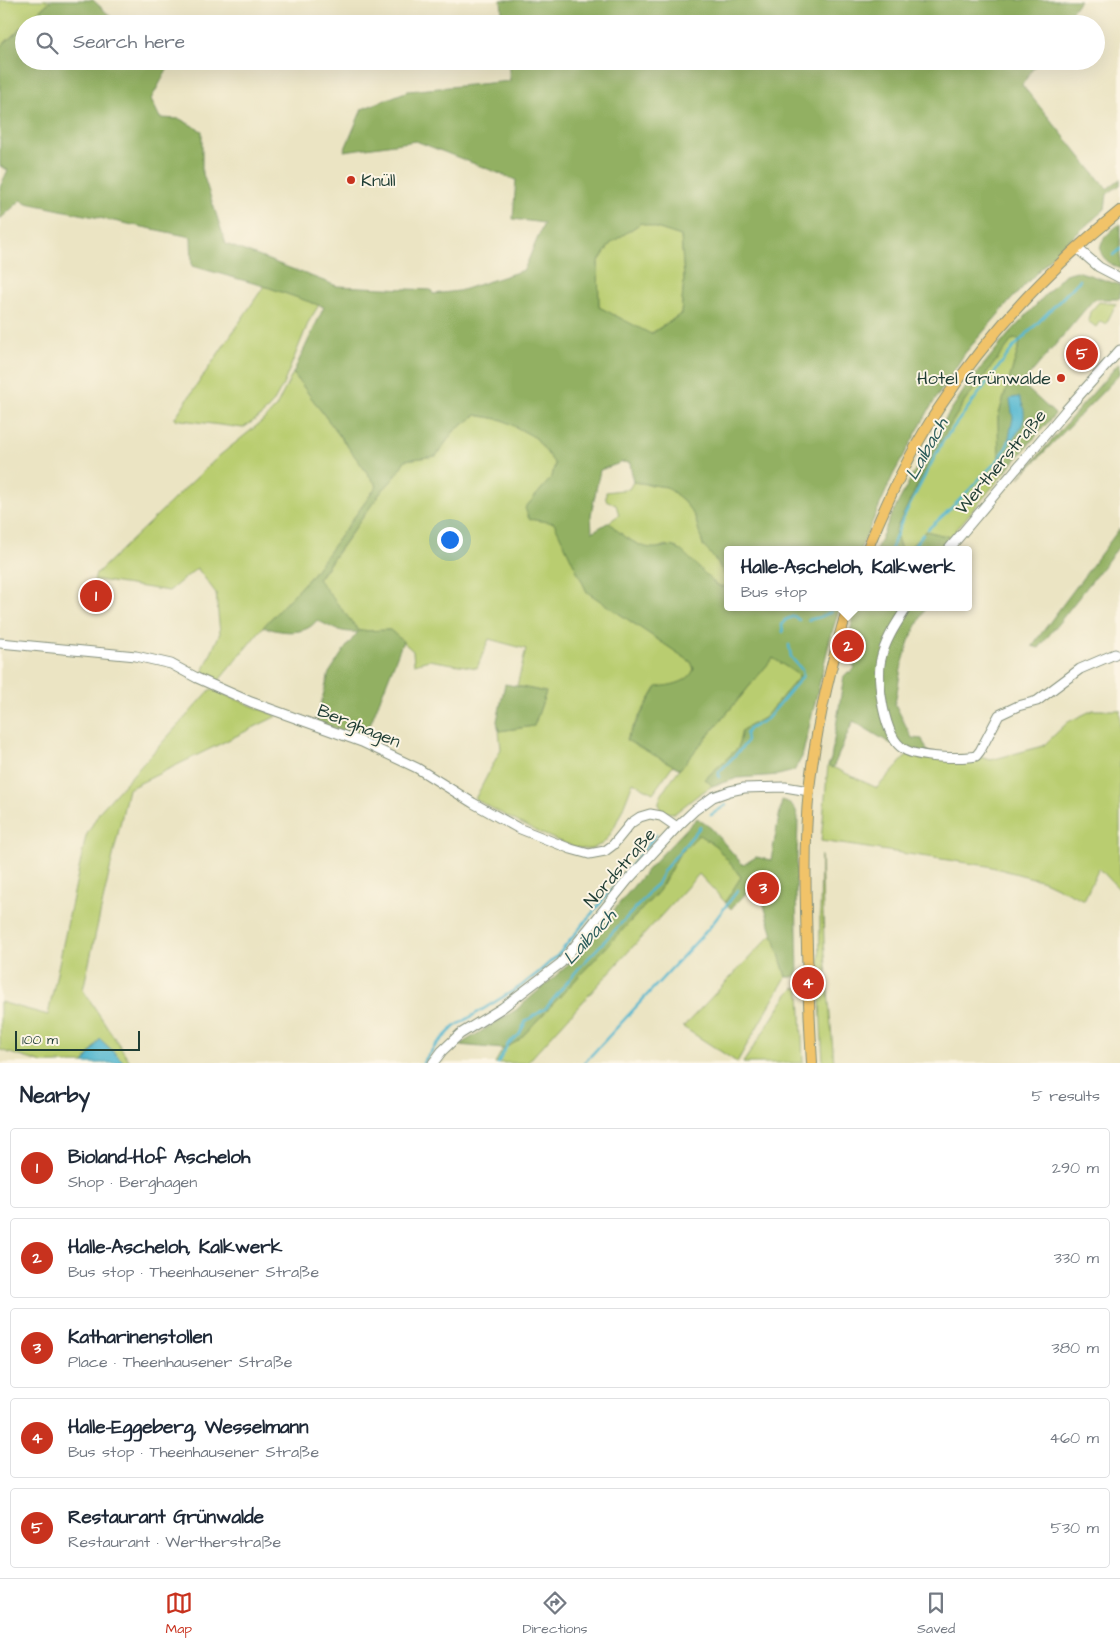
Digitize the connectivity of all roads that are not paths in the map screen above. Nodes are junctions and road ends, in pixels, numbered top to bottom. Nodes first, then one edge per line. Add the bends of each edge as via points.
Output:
1 (1120, 211) edge
2 (1077, 248) junction
3 (1120, 278) edge
4 (1120, 350) edge
5 (870, 546) edge
6 (951, 546) edge
7 (847, 611) edge
8 (905, 611) edge
9 (0, 643) edge
10 (1115, 654) dead end
11 (809, 791) junction
12 (677, 827) junction
13 (433, 1063) edge
14 (812, 1063) edge

1 - 2 main road
2 - 3 street
2 - 5 main road via 998,330 938,409 901,474
4 - 6 street, Wertherstraße
7 - 11 main road via 819,718
8 - 10 street via 884,649 880,671 885,718 896,742 910,752 951,758 976,756 999,715 1037,701 1080,669
9 - 12 street, Berghagen via 136,656 171,664 252,702 362,742 417,768 518,828 589,854 605,851 640,817 650,814 661,816
11 - 12 street, Nordstraße via 785,788 730,790 707,801
11 - 14 main road via 806,893
12 - 13 street, Nordstraße via 561,963 502,1008 460,1034

